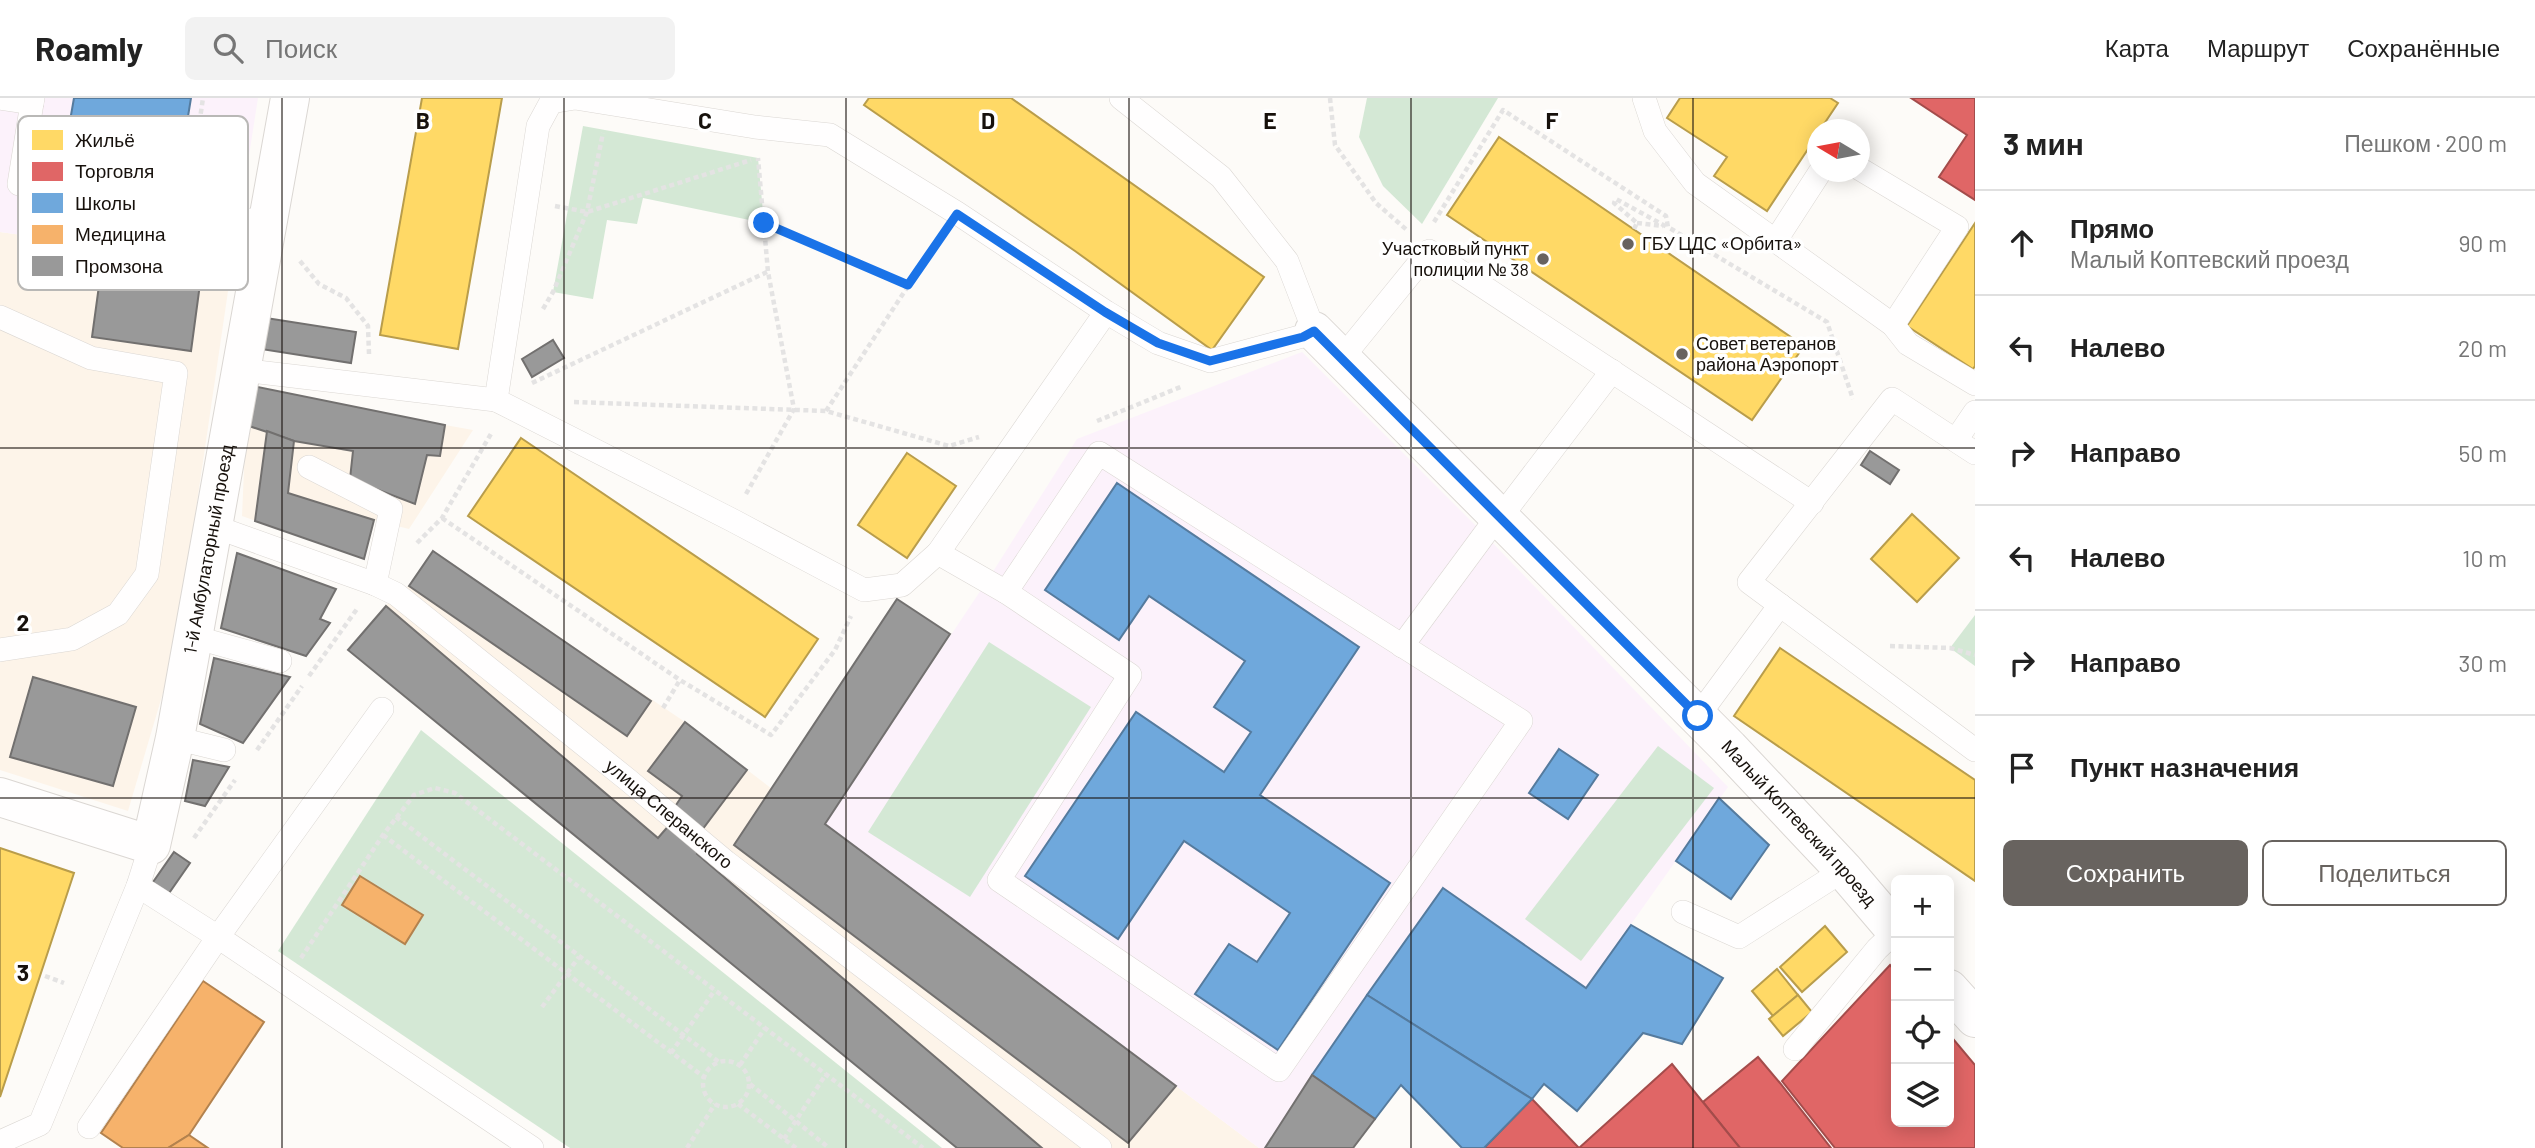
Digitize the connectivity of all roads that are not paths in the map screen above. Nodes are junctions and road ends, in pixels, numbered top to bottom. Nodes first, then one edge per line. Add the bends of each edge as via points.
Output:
1 (0, 98) edge
2 (290, 98) edge
3 (1121, 98) edge
4 (1644, 98) edge
5 (32, 101) edge
6 (1148, 105) edge
7 (18, 153) edge
8 (1870, 175) edge
9 (1814, 182) edge
10 (9, 186) edge
11 (248, 220) edge
12 (268, 223) junction
13 (1776, 240) junction
14 (1105, 312) junction
15 (0, 317) edge
16 (1894, 325) junction
17 (1314, 331) junction
18 (1342, 358) junction
19 (241, 370) junction
20 (1612, 371) junction
21 (1975, 384) edge
22 (496, 400) junction
23 (1975, 412) edge
24 (1965, 447) edge
25 (309, 467) dead end
26 (1812, 503) junction
27 (1499, 517) junction
28 (213, 526) junction
29 (939, 553) junction
30 (375, 584) junction
31 (1006, 593) junction
32 (1780, 606) junction
33 (194, 637) junction
34 (1402, 646) junction
35 (0, 650) edge
36 (280, 661) dead end
37 (382, 709) dead end
38 (1698, 716) junction
39 (175, 738) junction
40 (224, 750) dead end
41 (1975, 750) edge
42 (0, 797) edge
43 (151, 845) junction
44 (1844, 870) junction
45 (138, 886) junction
46 (1682, 912) dead end
47 (1891, 925) edge
48 (1891, 936) edge
49 (218, 937) junction
50 (1954, 994) edge
51 (1975, 1017) edge
52 (1795, 1049) dead end
53 (89, 1127) dead end
54 (0, 1142) edge
55 (532, 1148) edge
56 (1100, 1148) edge

1 - 5 lane
2 - 12 street, 1-й Амбулаторный проезд
3 - 6 lane
4 - 13 lane via 1655,131 1695,183
6 - 17 lane via 1222,177 1287,261
7 - 10 lane
8 - 16 lane via 1957,226
9 - 13 lane
11 - 12 lane
12 - 19 street, 1-й Амбулаторный проезд
13 - 16 lane
14 - 17 lane via 1158,343 1210,361
14 - 22 lane via 830,135 575,98 551,102 538,126
14 - 29 lane
15 - 35 lane via 91,358 176,373 147,574 118,614 72,639
16 - 21 lane via 1908,344
17 - 18 street, Малый Коптевский проезд
18 - 20 lane via 1429,251
18 - 27 street, Малый Коптевский проезд
19 - 22 lane
19 - 28 street, 1-й Амбулаторный проезд
20 - 26 lane
20 - 27 lane
22 - 29 lane via 864,590 902,585
23 - 24 lane
24 - 26 lane via 1892,399
25 - 30 lane via 391,509
26 - 32 lane via 1749,583
27 - 34 lane
27 - 38 street, Малый Коптевский проезд
28 - 30 lane, улица Сперанского
28 - 33 street, 1-й Амбулаторный проезд
29 - 31 lane
30 - 56 lane, улица Сперанского via 396,594 726,862
31 - 34 lane via 1099,453
31 - 34 lane via 1130,675 999,880 1279,1070 1521,721
32 - 38 lane
32 - 41 lane
33 - 36 lane
33 - 39 street, 1-й Амбулаторный проезд
37 - 49 lane
38 - 44 street, Малый Коптевский проезд
39 - 40 lane
39 - 43 street, 1-й Амбулаторный проезд
42 - 43 street
43 - 45 lane
44 - 46 lane via 1739,937
44 - 47 street, Малый Коптевский проезд
45 - 49 lane
45 - 54 lane via 40,1124
48 - 52 lane
49 - 53 lane
49 - 55 lane
50 - 51 street

